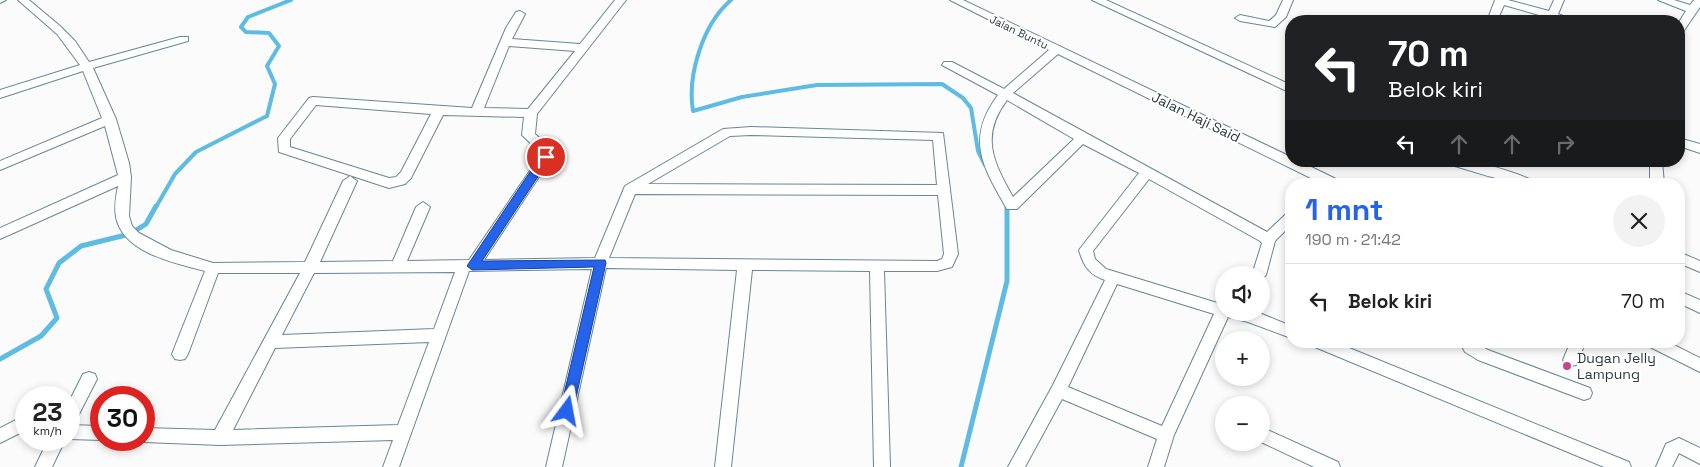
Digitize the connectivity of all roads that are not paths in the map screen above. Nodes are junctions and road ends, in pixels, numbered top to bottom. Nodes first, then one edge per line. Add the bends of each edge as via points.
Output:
1 (23, 0) edge
2 (621, 0) edge
3 (955, 0) edge
4 (1097, 0) edge
5 (1288, 0) edge
6 (1500, 0) edge
7 (1559, 0) edge
8 (1663, 0) edge
9 (1696, 4) edge
10 (520, 14) dead end
11 (1494, 15) edge
12 (1542, 15) edge
13 (1552, 15) edge
14 (1240, 18) dead end
15 (1685, 21) edge
16 (184, 39) dead end
17 (507, 42) junction
18 (583, 48) junction
19 (1056, 50) junction
20 (948, 65) dead end
21 (86, 66) junction
22 (1285, 86) edge
23 (0, 94) edge
24 (1005, 94) junction
25 (439, 111) junction
26 (476, 112) junction
27 (531, 113) junction
28 (110, 120) junction
29 (1082, 138) junction
30 (1685, 144) edge
31 (1700, 149) edge
32 (1285, 160) edge
33 (0, 166) edge
34 (1300, 167) edge
35 (1477, 167) edge
36 (1147, 172) junction
37 (125, 177) junction
38 (1323, 178) edge
39 (1516, 178) edge
40 (350, 181) dead end
41 (630, 189) junction
42 (944, 190) junction
43 (423, 207) dead end
44 (1285, 224) edge
45 (0, 234) edge
46 (1268, 240) junction
47 (1685, 260) edge
48 (600, 263) junction
49 (398, 266) junction
50 (468, 266) junction
51 (745, 266) junction
52 (877, 266) junction
53 (1262, 266) edge
54 (310, 267) junction
55 (1700, 267) edge
56 (213, 268) junction
57 (1113, 278) junction
58 (1685, 300) edge
59 (1700, 307) edge
60 (1215, 308) edge
61 (1221, 321) edge
62 (1266, 321) edge
63 (1285, 329) edge
64 (439, 336) junction
65 (271, 342) junction
66 (1332, 348) edge
67 (1470, 348) edge
68 (1575, 348) edge
69 (1665, 348) edge
70 (180, 354) dead end
71 (1571, 360) dead end
72 (1700, 365) edge
73 (89, 379) dead end
74 (80, 390) edge
75 (1059, 390) junction
76 (1584, 393) dead end
77 (15, 428) edge
78 (403, 432) junction
79 (155, 435) edge
80 (1166, 435) junction
81 (0, 436) edge
82 (220, 438) junction
83 (1270, 438) edge
84 (51, 451) edge
85 (1700, 456) edge
86 (43, 467) edge
87 (391, 467) edge
88 (554, 467) edge
89 (723, 467) edge
90 (882, 467) edge
91 (1016, 467) edge
92 (1156, 467) edge
93 (1332, 467) edge
94 (1623, 467) edge
95 (1664, 467) edge

1 - 21 street via 62,33
2 - 18 street
3 - 19 street, Jalan Buntu
4 - 22 street
5 - 14 street via 1281,17 1271,25
6 - 11 street
6 - 12 street
7 - 13 street
8 - 9 street
9 - 15 street
10 - 17 street
16 - 21 street
17 - 18 street
17 - 26 street
18 - 27 street
19 - 24 street
19 - 32 street, Jalan Haji Said
20 - 24 street
21 - 23 street
21 - 28 street
24 - 29 street
24 - 29 street via 986,122 985,152 1012,206
25 - 25 street via 406,175 396,182 389,183 283,149 284,138 313,101
25 - 26 street
26 - 27 street
27 - 50 street via 526,130 529,137 547,152 546,157
28 - 33 street
28 - 37 street
29 - 36 street
30 - 31 street
34 - 38 street, Jalan Haji Said
35 - 39 street
36 - 46 street
36 - 57 street via 1086,250 1094,268
37 - 45 street
37 - 56 street via 122,216 131,232 185,262
40 - 54 street
41 - 42 street
41 - 42 street via 727,132 751,131 936,135 939,137
41 - 48 street
42 - 52 street via 951,254 947,263 937,266
43 - 49 street
44 - 46 street
46 - 53 street
47 - 55 street
48 - 50 street
48 - 51 street
48 - 88 street
49 - 50 street
49 - 54 street
50 - 64 street
51 - 52 street
51 - 89 street
52 - 90 street
54 - 56 street
54 - 65 street
56 - 70 street
57 - 60 street
57 - 75 street
58 - 59 street
61 - 80 street
62 - 63 street
64 - 65 street
64 - 78 street
65 - 82 street
66 - 94 street
67 - 76 street
68 - 71 street
69 - 72 street
73 - 74 street
75 - 80 street
75 - 91 street
77 - 81 street
78 - 82 street
78 - 87 street
79 - 82 street
80 - 92 street
83 - 93 street
84 - 86 street
85 - 95 street via 1679,445 1672,449

